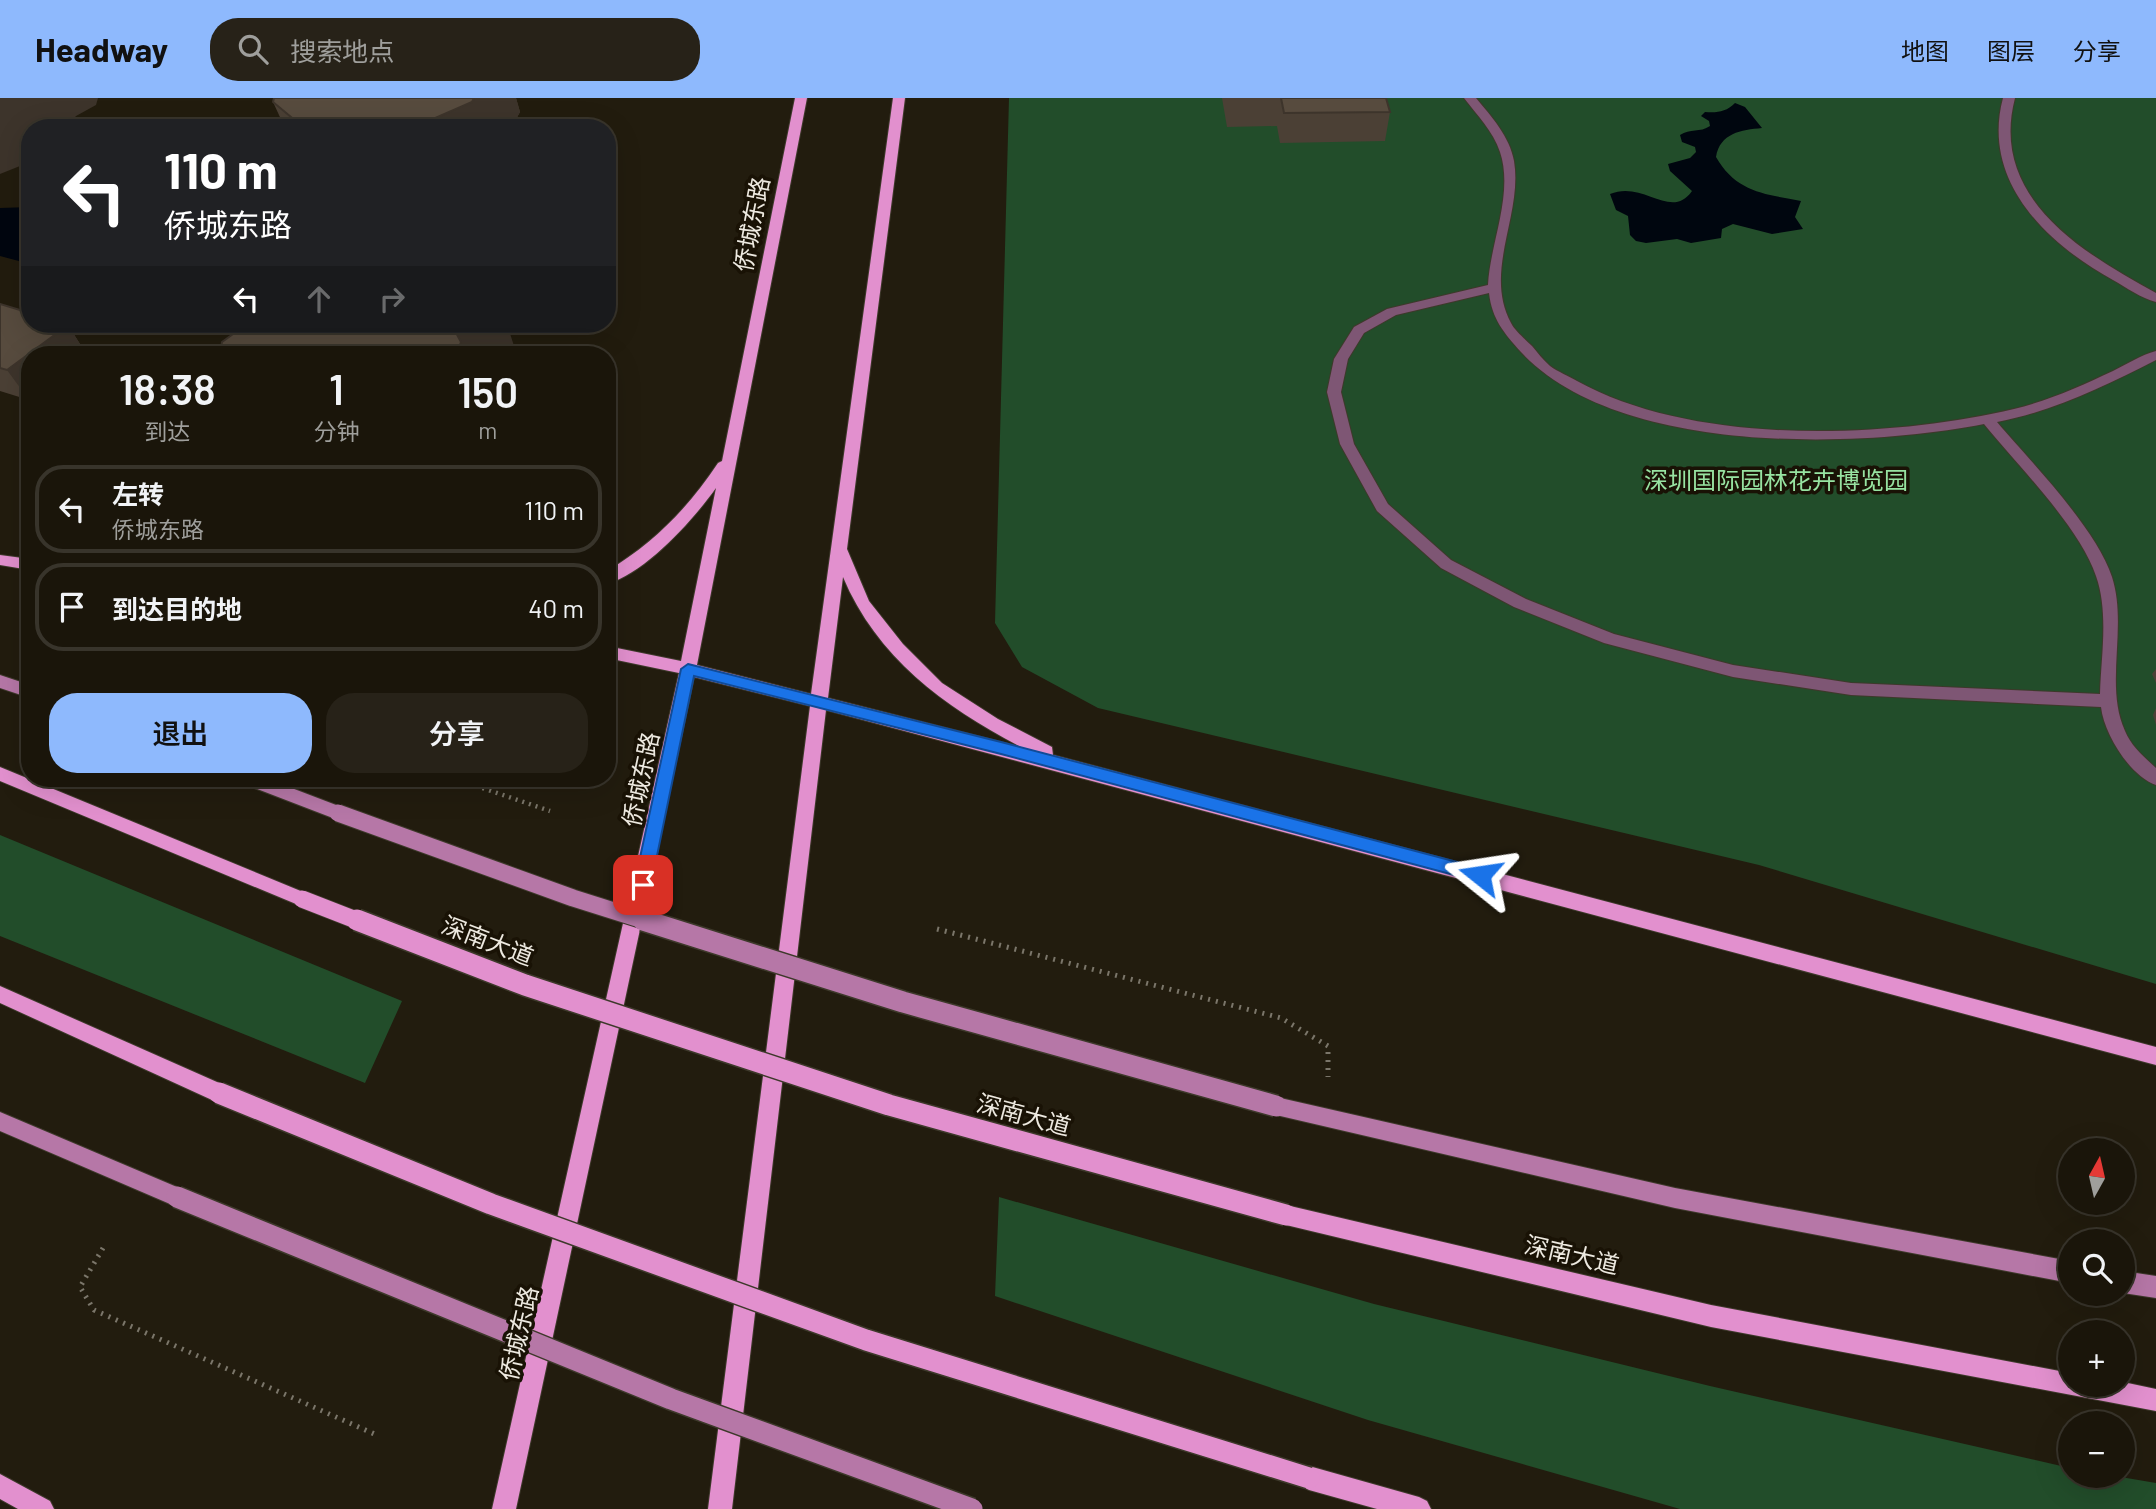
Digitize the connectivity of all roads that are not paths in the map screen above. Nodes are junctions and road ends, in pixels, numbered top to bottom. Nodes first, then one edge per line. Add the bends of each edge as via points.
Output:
1 (801, 98) edge
2 (899, 98) edge
3 (1470, 98) edge
4 (2009, 98) edge
5 (1493, 288) junction
6 (2156, 298) edge
7 (2156, 355) edge
8 (1987, 419) junction
9 (731, 454) junction
10 (839, 550) junction
11 (0, 561) edge
12 (21, 564) edge
13 (616, 573) edge
14 (616, 654) edge
15 (688, 669) junction
16 (0, 681) edge
17 (21, 689) edge
18 (818, 701) junction
19 (2106, 701) junction
20 (1074, 767) junction
21 (0, 774) edge
22 (2156, 778) edge
23 (21, 783) edge
24 (31, 787) edge
25 (271, 787) edge
26 (0, 995) edge
27 (2156, 1056) edge
28 (0, 1121) edge
29 (2058, 1270) edge
30 (2135, 1284) edge
31 (2156, 1287) edge
32 (2058, 1382) edge
33 (2135, 1396) edge
34 (2156, 1400) edge
35 (0, 1486) edge
36 (42, 1509) edge
37 (504, 1509) edge
38 (720, 1509) edge
39 (972, 1509) edge
40 (1419, 1509) edge

1 - 9 main road, 侨城东路
2 - 10 main road
3 - 5 lane via 1508,159 1510,194
4 - 6 lane via 2002,117 2003,145 2011,173 2034,208 2069,245
5 - 8 lane via 1505,325 1531,359 1570,386 1633,411 1702,427 1780,434 1857,435
5 - 19 lane via 1392,312 1359,330 1341,359 1334,392 1347,444 1382,507 1446,564 1520,603 1610,639 1733,671 1851,689
7 - 8 lane via 2083,390
8 - 19 lane via 2082,537 2104,575 2112,623
9 - 13 main road via 703,499 673,533
9 - 15 main road, 侨城东路
10 - 18 main road
10 - 20 main road via 862,603 936,687 992,724
11 - 12 main road
14 - 15 main road
15 - 18 main road
15 - 37 main road, 侨城东路
16 - 17 main road
18 - 20 main road
18 - 38 main road
19 - 22 lane via 2116,736
20 - 27 main road
21 - 23 main road, 深南大道, bridge
24 - 32 main road, 深南大道, bridge via 525,985 888,1105 1286,1215 1711,1316
25 - 29 main road, bridge via 573,898 903,1002 1276,1106 1675,1198
26 - 40 main road, bridge via 219,1093 491,1204 866,1340
28 - 39 main road, bridge via 465,1317 822,1458
30 - 31 main road
33 - 34 main road, 深南大道
35 - 36 main road

